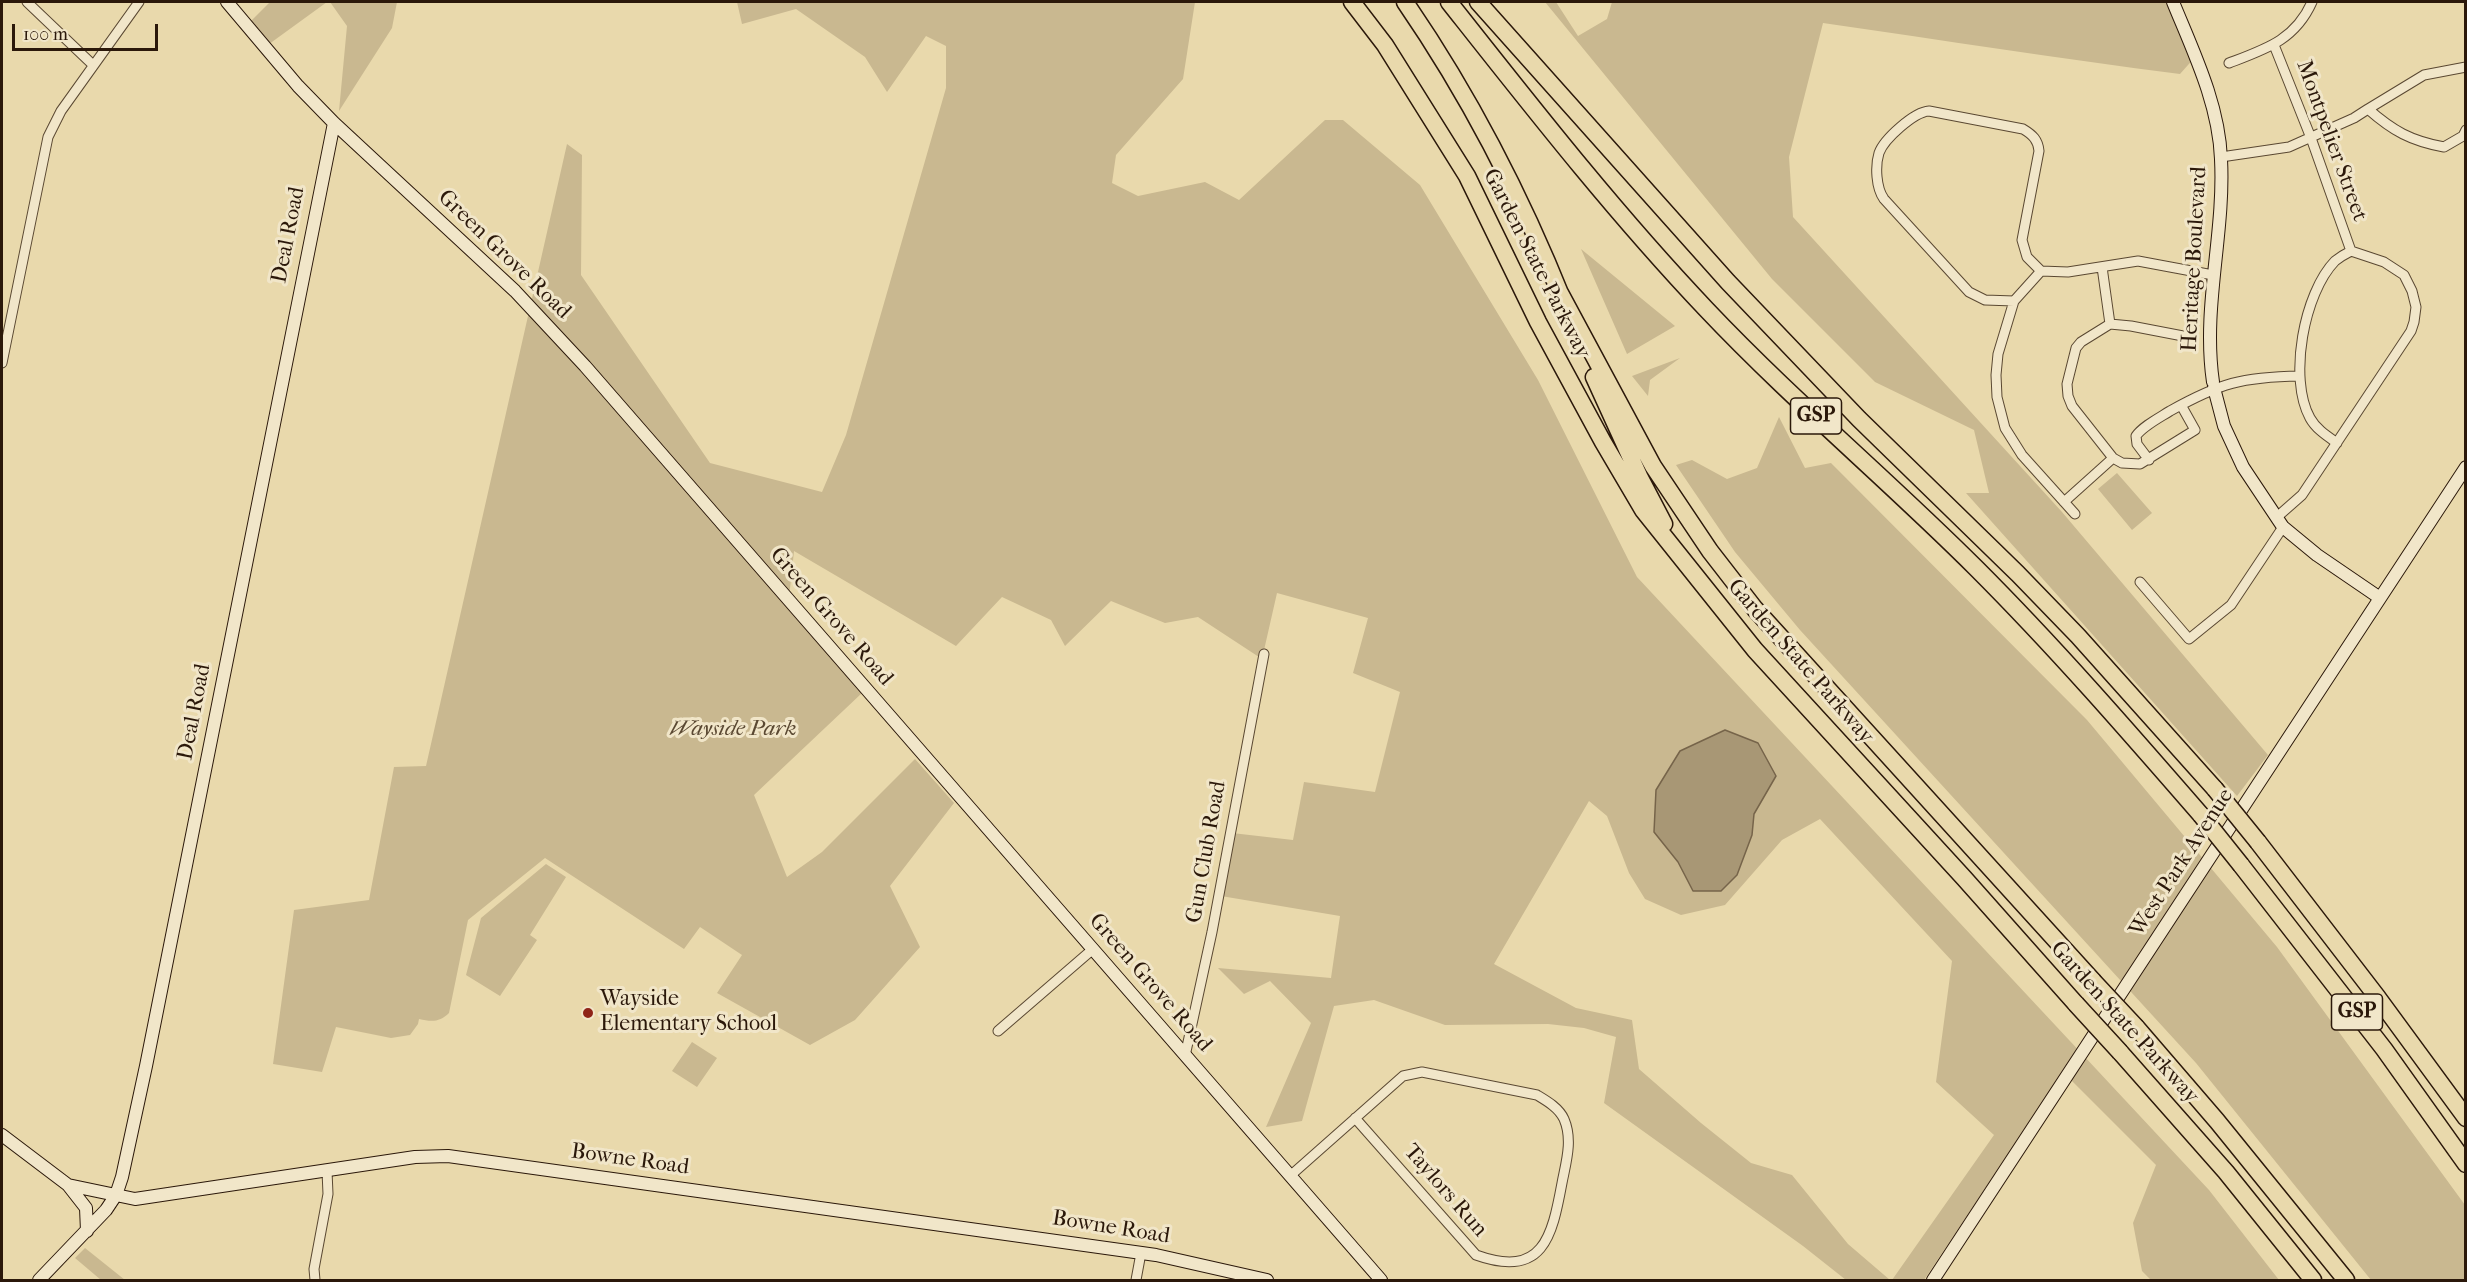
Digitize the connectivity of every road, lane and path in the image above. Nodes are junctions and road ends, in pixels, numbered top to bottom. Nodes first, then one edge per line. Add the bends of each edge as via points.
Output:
1 (27, 2) edge
2 (139, 2) edge
3 (227, 2) edge
4 (1352, 2) edge
5 (1405, 2) edge
6 (1449, 2) edge
7 (1478, 2) edge
8 (2173, 2) edge
9 (2312, 2) edge
10 (2274, 45) junction
11 (2229, 63) dead end
12 (92, 64) junction
13 (2466, 67) edge
14 (2368, 108) junction
15 (334, 123) junction
16 (2466, 130) edge
17 (2311, 138) junction
18 (2222, 156) junction
19 (2350, 251) junction
20 (2102, 267) junction
21 (2041, 271) junction
22 (2214, 274) junction
23 (1560, 293) junction
24 (2014, 301) junction
25 (2110, 324) junction
26 (2183, 336) dead end
27 (2, 363) edge
28 (2300, 376) junction
29 (2214, 385) junction
30 (2181, 405) junction
31 (2337, 443) junction
32 (2113, 458) junction
33 (2149, 460) junction
34 (2466, 467) edge
35 (2064, 502) junction
36 (2075, 514) dead end
37 (2280, 522) junction
38 (1692, 568) junction
39 (2140, 582) dead end
40 (2380, 598) junction
41 (1264, 654) dead end
42 (1093, 950) junction
43 (998, 1031) dead end
44 (1185, 1056) junction
45 (1355, 1118) junction
46 (2466, 1118) edge
47 (2, 1136) edge
48 (2466, 1164) edge
49 (327, 1171) junction
50 (1290, 1176) junction
51 (68, 1185) junction
52 (116, 1195) junction
53 (87, 1231) junction
54 (1140, 1253) junction
55 (1368, 1274) edge
56 (39, 1281) edge
57 (315, 1281) edge
58 (1136, 1281) edge
59 (1267, 1281) edge
60 (1381, 1281) edge
61 (1933, 1281) edge
62 (2313, 1281) edge
63 (2346, 1281) edge

1 - 12 street
2 - 12 street
3 - 15 street, Green Grove Road
4 - 38 highway, Garden State Parkway via 1385,45 1467,176 1538,322 1638,502
5 - 23 highway via 1481,127
6 - 48 highway, GSP, bridge via 1572,158 1656,256 1759,363 1976,568 2114,714 2241,865 2377,1039
7 - 46 highway, GSP, bridge via 1728,282 1851,411 2018,574 2215,789 2379,998
8 - 18 street, Heritage Boulevard via 2207,89
9 - 10 street
10 - 11 street
10 - 17 street, Montpelier Street
12 - 27 street via 57,117 43,152
13 - 14 street via 2424,75
14 - 16 street via 2390,128 2420,143 2444,147
14 - 17 street
15 - 42 street, Green Grove Road via 540,316
15 - 52 street, Deal Road via 146,1066
17 - 18 street via 2289,147
17 - 19 street, Montpelier Street
18 - 22 street, Heritage Boulevard via 2222,202
19 - 28 street via 2334,262 2313,303 2302,343
19 - 31 street via 2401,271 2412,291 2416,313 2411,331
20 - 21 street
20 - 22 street via 2138,261
20 - 25 street
21 - 24 street
21 - 24 street via 2024,252 2022,240 2039,151 2031,133 1929,111 1915,115 1885,144 1878,160 1878,188 1884,200 1968,292 1985,300
22 - 29 street, Heritage Boulevard via 2209,327
23 - 38 highway via 1640,478
23 - 63 highway, Garden State Parkway, bridge via 1653,466 1755,609 2136,1027
24 - 35 street via 1998,354 1997,397 2001,417 2022,455
25 - 26 street
25 - 32 street via 2076,348 2067,389 2072,406
28 - 29 street
28 - 31 street via 2309,418
29 - 30 street
29 - 37 street, Heritage Boulevard via 2233,447
30 - 33 street via 2136,436
30 - 33 street via 2195,430
31 - 37 street
32 - 33 street via 2130,465
32 - 35 street
34 - 40 street, West Park Avenue
35 - 36 street
37 - 39 street via 2231,605 2189,639
37 - 40 street, Heritage Boulevard via 2317,555
38 - 62 highway, Garden State Parkway, bridge via 1773,670 2226,1172
40 - 61 street, West Park Avenue
41 - 44 street, Gun Club Road
42 - 43 street
42 - 44 street, Green Grove Road
44 - 50 street, Green Grove Road
45 - 45 street, Taylors Run via 1476,1255 1514,1262 1527,1258 1546,1241 1554,1227 1570,1144 1564,1118 1548,1101 1537,1095 1422,1072 1403,1076
45 - 50 street, Taylors Run
47 - 51 street, Bowne Road
49 - 52 street, Bowne Road via 141,1199
49 - 54 street, Bowne Road via 415,1157 448,1156
49 - 57 street
50 - 55 street, Green Grove Road
51 - 52 street, Bowne Road
51 - 53 street via 86,1208
52 - 53 street, Deal Road
53 - 56 street, Deal Road
54 - 58 street
54 - 59 street, Bowne Road
55 - 60 street, Green Grove Road

